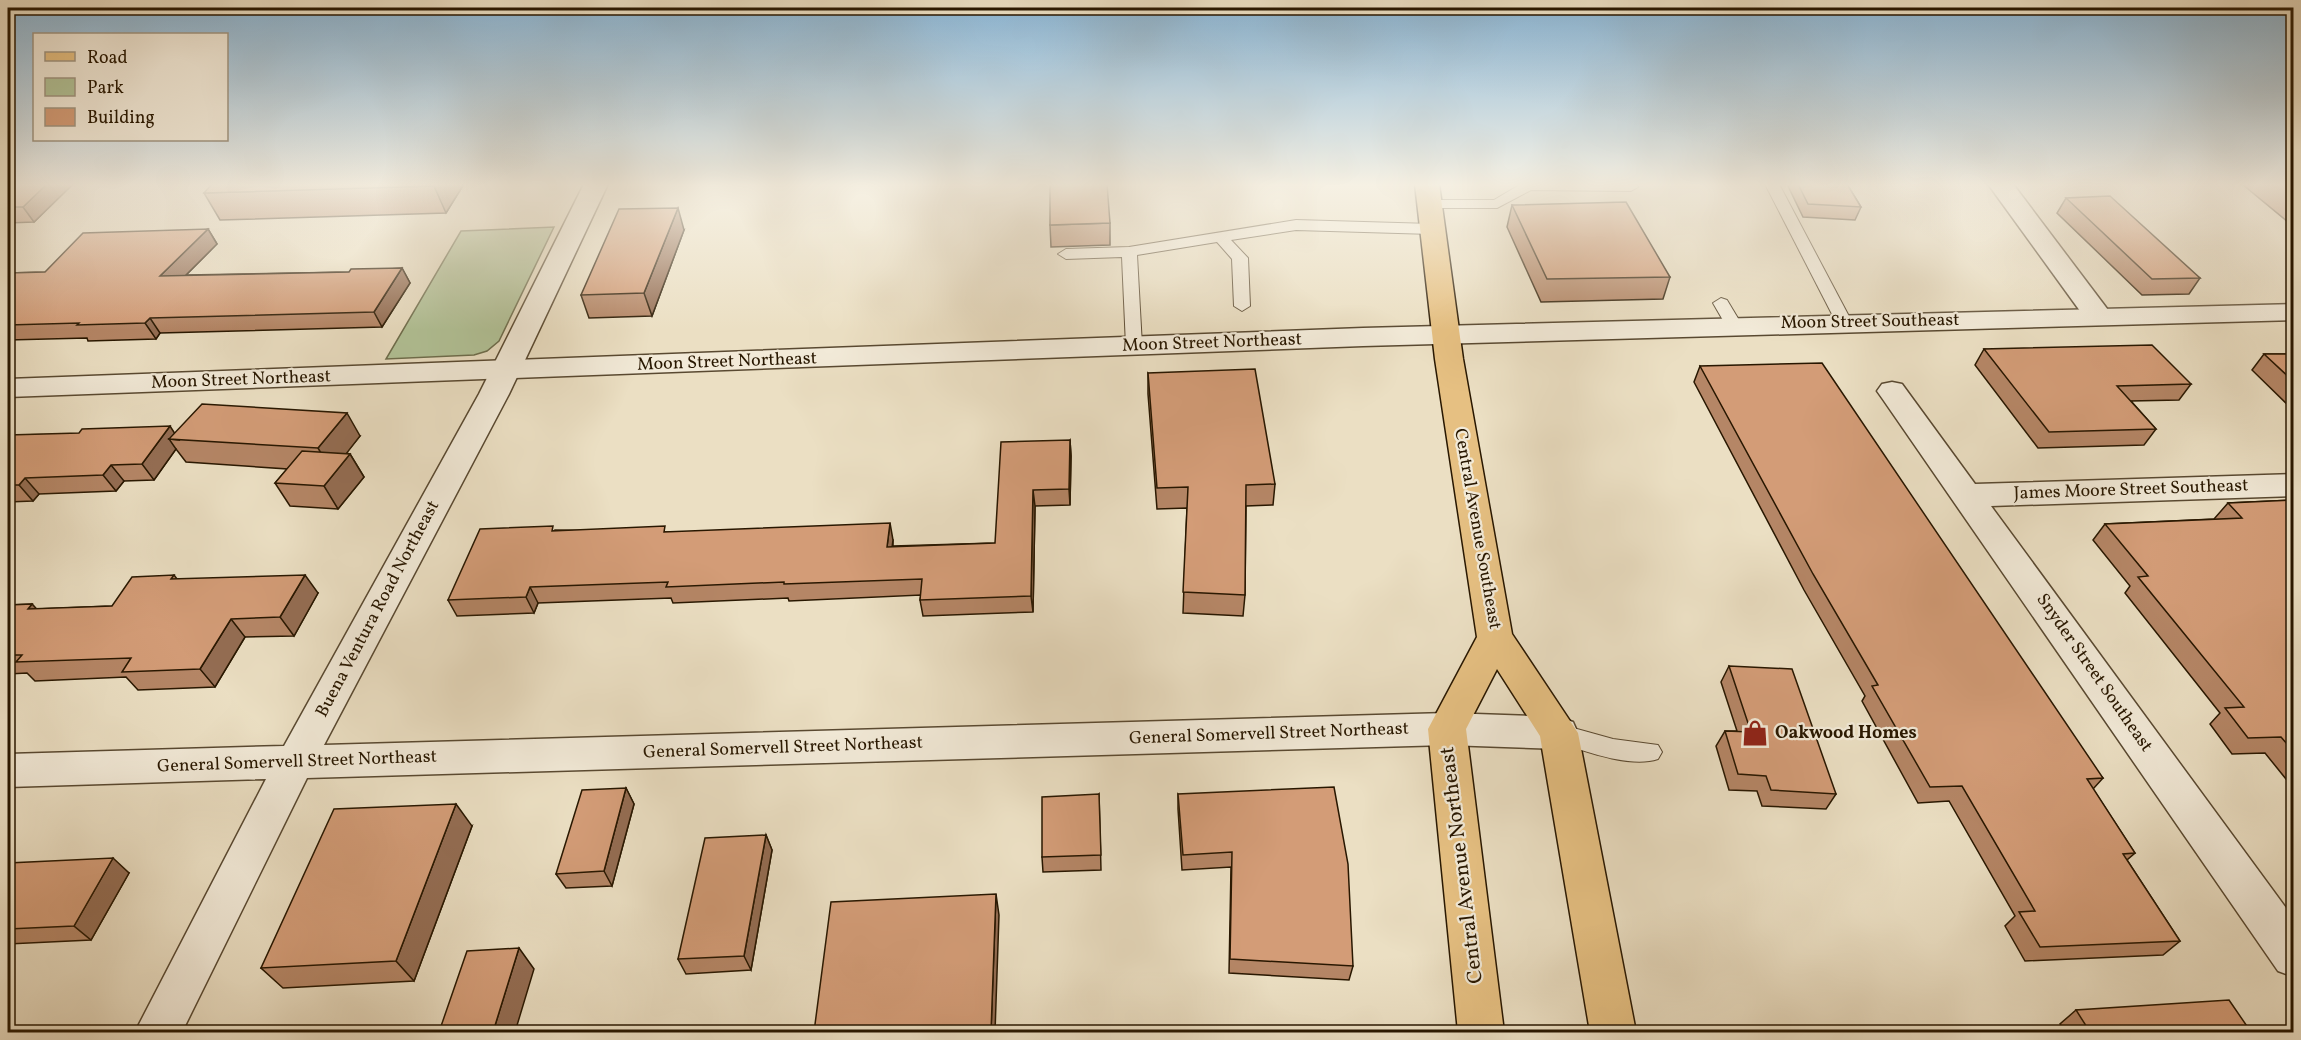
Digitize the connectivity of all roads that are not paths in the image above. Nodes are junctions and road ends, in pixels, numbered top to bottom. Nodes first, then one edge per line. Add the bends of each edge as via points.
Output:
1 (573, 233) edge
2 (1253, 233) edge
3 (1433, 233) edge
4 (1797, 233) edge
5 (2036, 233) edge
6 (1221, 238) junction
7 (1129, 252) junction
8 (1066, 254) dead end
9 (1242, 306) dead end
10 (2294, 312) edge
11 (2098, 316) junction
12 (1844, 322) junction
13 (1446, 334) junction
14 (1134, 346) junction
15 (507, 370) junction
16 (8, 387) edge
17 (1892, 391) dead end
18 (2294, 485) edge
19 (1969, 495) junction
20 (1495, 637) junction
21 (1447, 729) junction
22 (1558, 733) junction
23 (1650, 752) dead end
24 (294, 762) junction
25 (8, 770) edge
26 (2294, 956) edge
27 (158, 1032) edge
28 (1481, 1032) edge
29 (1613, 1032) edge

1 - 15 street, Buena Ventura Road Northeast
2 - 6 lane
3 - 13 main road, Central Avenue Southeast
4 - 12 lane
5 - 11 street
6 - 7 lane
6 - 9 lane via 1240,258
7 - 8 lane
7 - 14 lane
10 - 11 street, Moon Street Southeast
11 - 12 street, Moon Street Southeast
12 - 13 street, Moon Street Southeast via 1728,314
13 - 14 street, Moon Street Northeast
13 - 20 main road, Central Avenue Southeast
14 - 15 street, Moon Street Northeast
15 - 16 street, Moon Street Northeast
15 - 24 street, Buena Ventura Road Northeast
17 - 19 street, Snyder Street Southeast
18 - 19 street, James Moore Street Southeast
19 - 26 street, Snyder Street Southeast
20 - 21 main road, Central Avenue Northeast
20 - 22 main road, Central Avenue Southeast
21 - 22 street, General Somervell Street Northeast
21 - 24 street, General Somervell Street Northeast
21 - 28 main road, Central Avenue Northeast
22 - 23 lane via 1613,749
22 - 29 main road, Central Avenue Southeast
24 - 25 street, General Somervell Street Northeast
24 - 27 street, Buena Ventura Road Northeast

